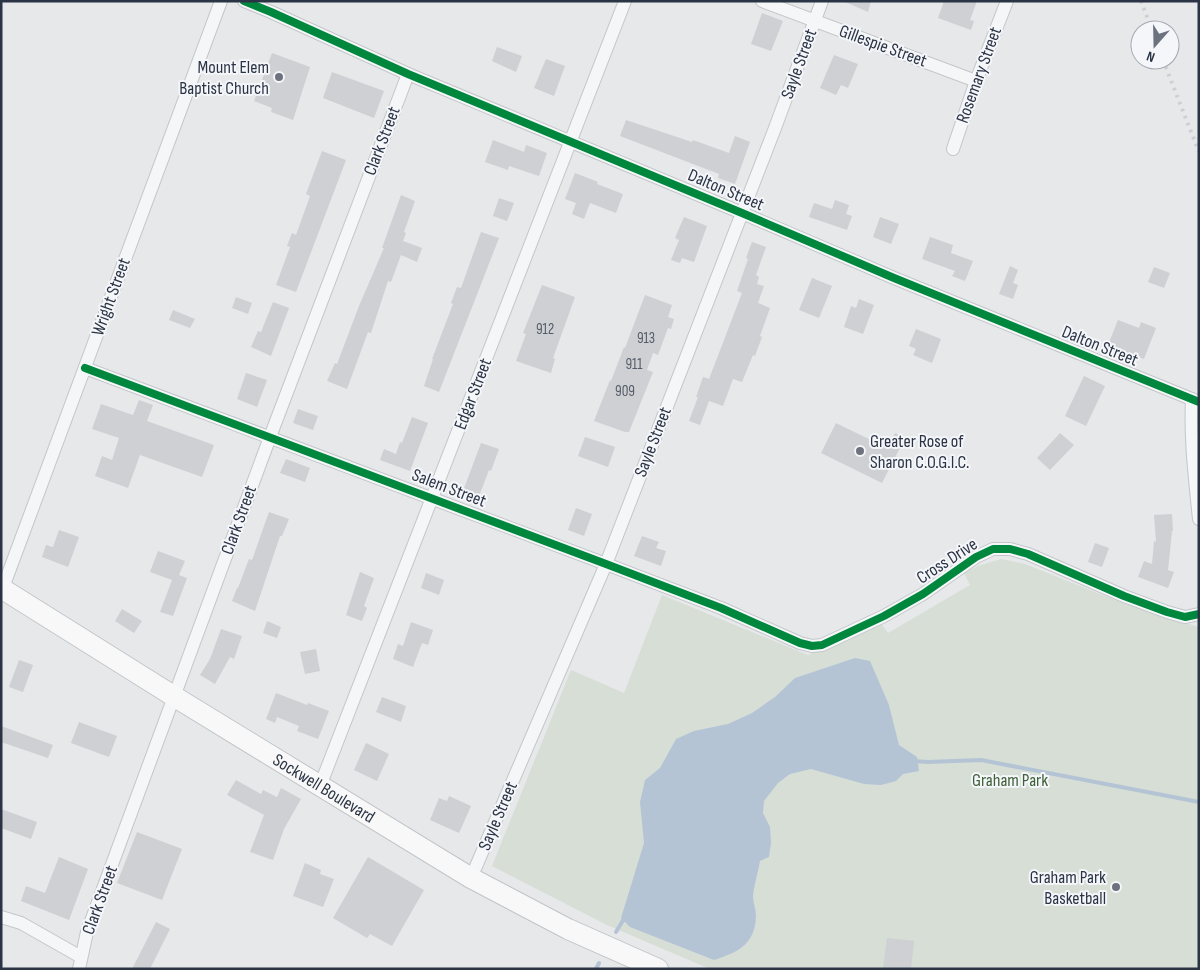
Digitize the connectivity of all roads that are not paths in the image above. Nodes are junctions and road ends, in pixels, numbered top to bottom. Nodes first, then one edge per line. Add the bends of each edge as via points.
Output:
1 (221, 1) edge
2 (244, 1) edge
3 (625, 1) edge
4 (762, 1) edge
5 (822, 1) edge
6 (1006, 1) edge
7 (815, 21) junction
8 (408, 74) junction
9 (976, 81) junction
10 (571, 142) junction
11 (953, 149) dead end
12 (742, 213) junction
13 (85, 368) junction
14 (1195, 401) edge
15 (270, 437) junction
16 (433, 498) junction
17 (1199, 519) edge
18 (606, 564) junction
19 (2, 590) edge
20 (1199, 614) edge
21 (800, 644) joint
22 (175, 697) junction
23 (320, 786) junction
24 (471, 878) junction
25 (1, 916) edge
26 (80, 963) edge
27 (658, 969) edge

1 - 13 street, Wright Street
2 - 8 street, Dalton Street
3 - 10 street, Edgar Street
4 - 7 street, Gillespie Street
5 - 7 street, Sayle Street
6 - 9 street, Rosemary Street
7 - 9 street, Gillespie Street
7 - 12 street, Sayle Street
8 - 10 street, Dalton Street
8 - 15 street, Clark Street
9 - 11 street, Rosemary Street
10 - 12 street, Dalton Street
10 - 16 street, Edgar Street
12 - 14 street, Dalton Street
12 - 18 street, Sayle Street
13 - 15 street, Salem Street
13 - 19 street, Wright Street
14 - 17 street via 1191,444
15 - 16 street, Salem Street
15 - 22 street, Clark Street
16 - 18 street, Salem Street
16 - 23 street, Edgar Street
18 - 21 street, Salem Street via 721,608
18 - 24 street, Sayle Street
19 - 22 main road, Sockwell Boulevard
20 - 21 street, Cross Drive via 1185,617 1167,612 1028,554 993,549 876,620 822,646
22 - 23 main road, Sockwell Boulevard
22 - 26 street, Clark Street via 87,932
23 - 24 main road, Sockwell Boulevard
24 - 27 main road, Sockwell Boulevard via 568,929
25 - 26 street via 21,923

